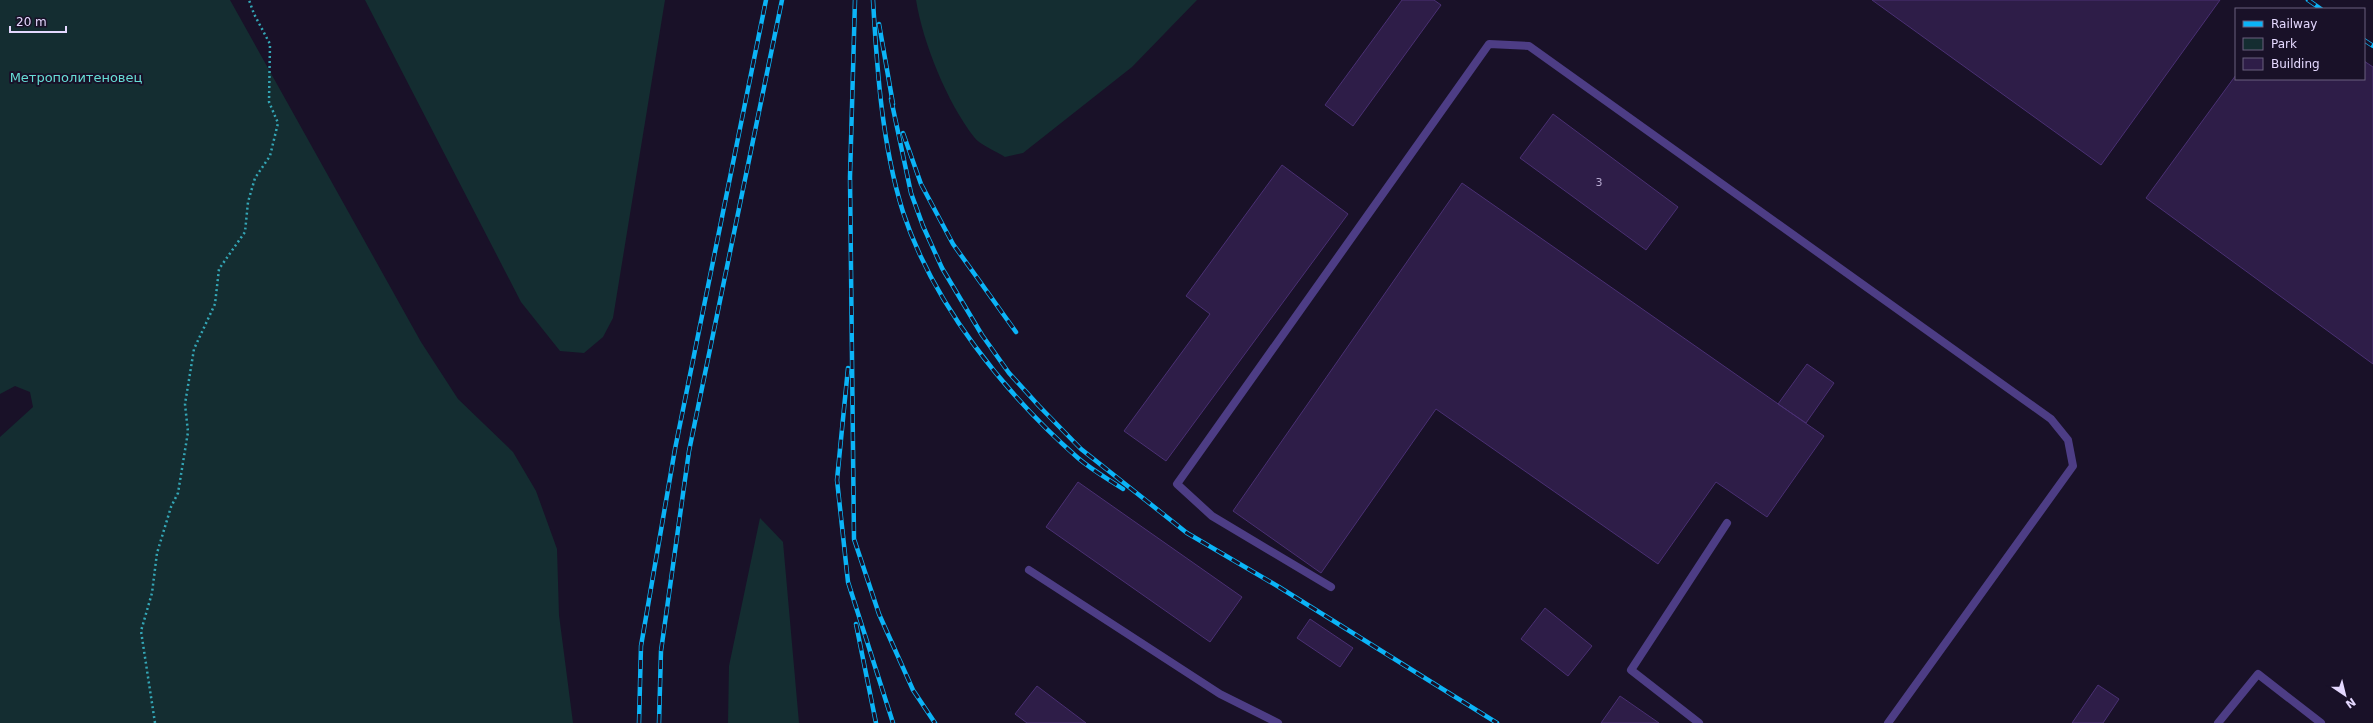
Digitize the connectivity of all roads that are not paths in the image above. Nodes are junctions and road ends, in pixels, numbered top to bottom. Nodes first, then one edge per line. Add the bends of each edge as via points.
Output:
1 (1726, 523) dead end
2 (1029, 570) dead end
3 (1331, 587) dead end
4 (1278, 723) edge
5 (1699, 723) edge
6 (1888, 723) edge
7 (2218, 723) edge
8 (2320, 723) edge

1 - 5 lane via 1631,670
2 - 4 lane via 1220,694
3 - 6 lane via 1212,516 1177,484 1489,44 1529,46 2051,419 2068,440 2073,466
7 - 8 lane via 2258,674

